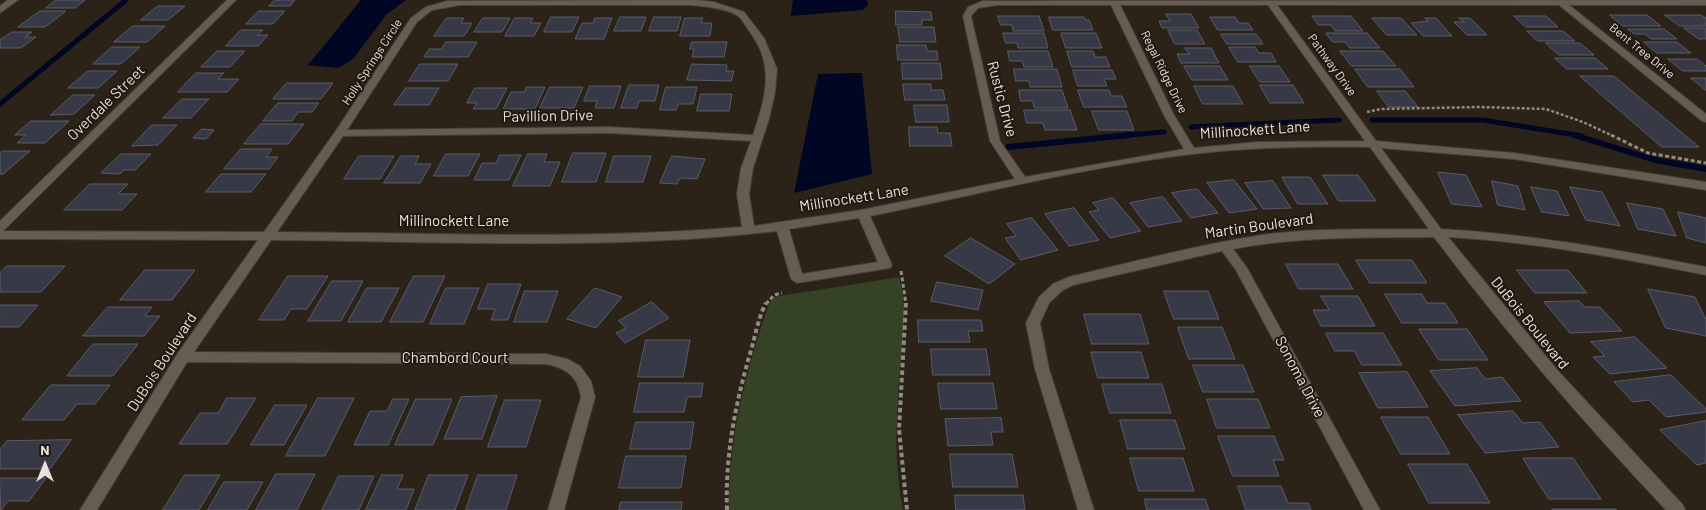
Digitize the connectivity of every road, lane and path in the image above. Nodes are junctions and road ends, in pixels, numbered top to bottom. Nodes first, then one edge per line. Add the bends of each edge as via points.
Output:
1 (14, 0) edge
2 (232, 0) edge
3 (1271, 2) junction
4 (1706, 2) edge
5 (1115, 3) junction
6 (1562, 3) junction
7 (0, 10) edge
8 (1353, 115) junction
9 (1706, 119) edge
10 (340, 133) junction
11 (756, 138) junction
12 (1374, 143) junction
13 (1191, 151) junction
14 (1706, 163) edge
15 (1024, 182) junction
16 (1706, 186) edge
17 (863, 214) junction
18 (782, 226) junction
19 (0, 228) edge
20 (749, 230) junction
21 (1438, 233) junction
22 (0, 235) edge
23 (269, 236) junction
24 (1225, 246) junction
25 (898, 264) dead end
26 (1706, 272) edge
27 (782, 293) dead end
28 (183, 357) junction
29 (88, 510) edge
30 (556, 510) edge
31 (727, 510) edge
32 (906, 510) edge
33 (1086, 510) edge
34 (1372, 510) edge
35 (1677, 510) edge

1 - 7 street
2 - 19 street, Overdale Street
3 - 5 street
3 - 6 street
3 - 8 street, Pathway Drive
4 - 6 street
5 - 13 street, Regal Ridge Drive via 1168,115
5 - 15 street, Rustic Drive via 989,2 970,9 966,16 995,141
6 - 9 street, Bent Tree Drive
8 - 12 street, Pathway Drive
8 - 14 path via 1381,109 1546,109 1583,122 1648,153
10 - 11 street, Pavillion Drive via 609,130
10 - 11 street, Holly Springs Circle via 414,20 435,6 460,2 689,2 712,4 741,14 759,38 772,69 770,92
10 - 23 street, Holly Springs Circle
11 - 20 street, Holly Springs Circle via 743,194
12 - 13 street, Millinockett Lane via 1310,142
12 - 16 street, Millinockett Lane via 1524,156
12 - 21 street, DuBois Boulevard
13 - 15 street, Millinockett Lane
15 - 17 street, Millinockett Lane
17 - 18 street, Millinockett Lane
17 - 18 street via 886,265 797,279
18 - 20 street, Millinockett Lane
20 - 23 street, Millinockett Lane via 607,238
21 - 24 street, Martin Boulevard via 1328,234 1263,239
21 - 26 street, Martin Boulevard via 1545,241
21 - 35 street, DuBois Boulevard via 1591,421
22 - 23 street, Millinockett Lane
23 - 28 street, DuBois Boulevard
24 - 33 street, Martin Boulevard via 1069,281 1050,293 1039,307 1033,323 1036,344
24 - 34 street, Sonoma Drive via 1241,268
25 - 32 path via 907,305 899,418 899,452
27 - 31 path via 776,293 765,307 746,366 734,421
28 - 29 street, DuBois Boulevard
28 - 30 street, Chambord Court via 546,359 570,365 584,378 588,397

